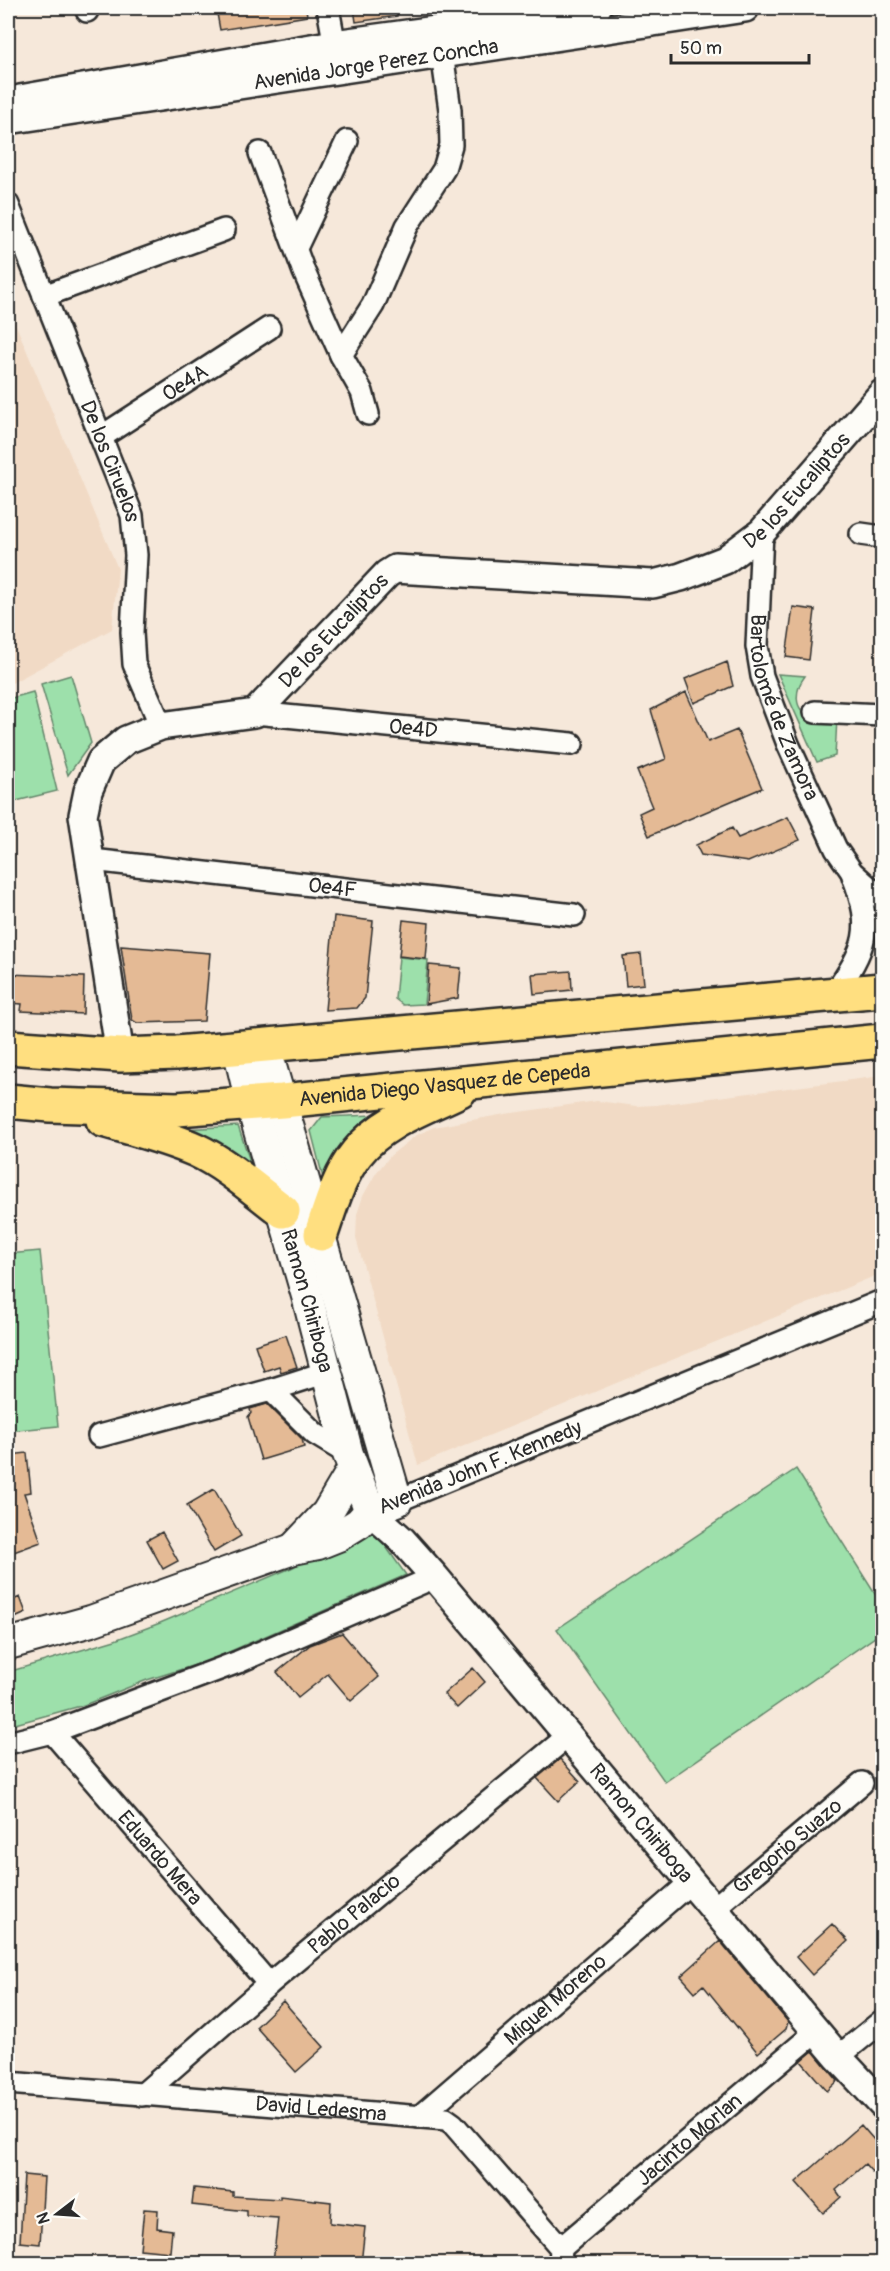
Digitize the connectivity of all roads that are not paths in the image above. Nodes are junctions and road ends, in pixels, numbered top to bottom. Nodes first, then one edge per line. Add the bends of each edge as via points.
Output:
1 (328, 8) edge
2 (597, 8) edge
3 (745, 8) edge
4 (442, 53) junction
5 (336, 56) junction
6 (8, 102) edge
7 (8, 120) edge
8 (347, 141) dead end
9 (260, 153) dead end
10 (8, 205) edge
11 (224, 230) dead end
12 (296, 248) junction
13 (45, 296) junction
14 (269, 328) dead end
15 (341, 355) junction
16 (882, 394) edge
17 (369, 414) dead end
18 (101, 437) junction
19 (762, 532) junction
20 (861, 534) dead end
21 (882, 537) edge
22 (815, 712) dead end
23 (255, 713) junction
24 (882, 715) edge
25 (161, 726) junction
26 (572, 744) dead end
27 (92, 860) junction
28 (852, 872) junction
29 (882, 898) edge
30 (574, 915) dead end
31 (882, 990) edge
32 (834, 994) junction
33 (882, 1041) edge
34 (8, 1047) edge
35 (252, 1047) junction
36 (120, 1055) junction
37 (480, 1081) junction
38 (8, 1101) edge
39 (266, 1102) junction
40 (50, 1105) junction
41 (283, 1212) junction
42 (321, 1234) junction
43 (882, 1302) edge
44 (327, 1372) junction
45 (271, 1390) junction
46 (99, 1436) dead end
47 (350, 1461) junction
48 (384, 1506) junction
49 (293, 1549) junction
50 (435, 1577) junction
51 (8, 1644) edge
52 (52, 1732) junction
53 (568, 1736) junction
54 (8, 1743) edge
55 (862, 1783) dead end
56 (691, 1882) junction
57 (714, 1908) junction
58 (269, 1984) junction
59 (882, 2021) edge
60 (817, 2031) junction
61 (838, 2057) junction
62 (8, 2083) edge
63 (142, 2095) junction
64 (882, 2104) edge
65 (419, 2117) junction
66 (561, 2256) edge

1 - 5 street
2 - 5 street, Avenida Jorge Perez Concha
3 - 4 street, Avenida Jorge Perez Concha
4 - 5 street, Avenida Jorge Perez Concha
4 - 15 street via 451,146 444,169 407,226 373,305
5 - 6 street, Avenida Jorge Perez Concha
5 - 7 street, Avenida Jorge Perez Concha
8 - 12 street
9 - 12 street
10 - 13 street, De los Ciruelos
11 - 13 street
12 - 15 street
13 - 18 street, De los Ciruelos
14 - 18 street, Oe4A
15 - 17 street via 362,392
16 - 19 street, De los Eucaliptos
18 - 25 street, De los Ciruelos via 132,515 136,555 134,664
19 - 23 street, De los Eucaliptos via 725,560 653,584 395,569
19 - 28 street, Bartolomé de Zamora via 758,646 762,676 836,849
20 - 21 street
22 - 24 street
23 - 25 street
23 - 26 street, Oe4D
25 - 27 street via 126,740 101,761 83,815
27 - 30 street, Oe4F
27 - 36 street
28 - 29 street, Bartolomé de Zamora
28 - 32 street, Bartolomé de Zamora via 864,906 866,927 855,964
31 - 32 main road
32 - 35 main road
33 - 37 main road, Avenida Diego Vasquez de Cepeda
34 - 36 main road
35 - 36 main road
35 - 39 main road, Ramon Chiriboga
37 - 39 main road, Avenida Diego Vasquez de Cepeda
37 - 42 main road via 387,1126 357,1153 334,1194
38 - 40 main road, Avenida Diego Vasquez de Cepeda
39 - 40 main road, Avenida Diego Vasquez de Cepeda via 167,1109
39 - 41 main road, Ramon Chiriboga
39 - 42 main road, Ramon Chiriboga
40 - 41 main road via 196,1150
41 - 44 main road, Ramon Chiriboga
42 - 48 main road, Ramon Chiriboga
43 - 48 street, Avenida John F. Kennedy
44 - 45 street
44 - 47 main road, Ramon Chiriboga
45 - 46 street
45 - 47 street via 315,1434
47 - 48 main road, Ramon Chiriboga
47 - 49 main road via 327,1513
48 - 49 main road, Avenida John F. Kennedy via 338,1536
48 - 50 street, Ramon Chiriboga via 402,1539
49 - 51 main road, Avenida John F. Kennedy via 91,1622
50 - 52 street via 238,1662
50 - 53 street, Ramon Chiriboga
52 - 54 street
52 - 58 street, Eduardo Mera
53 - 56 street, Ramon Chiriboga
53 - 58 street, Pablo Palacio
55 - 57 street, Gregorio Suazo
56 - 57 street, Ramon Chiriboga
56 - 65 street, Miguel Moreno
57 - 60 street, Ramon Chiriboga
58 - 63 street, Pablo Palacio
59 - 61 street
60 - 61 street, Ramon Chiriboga
60 - 66 street, Jacinto Morlan
61 - 64 street, Ramon Chiriboga
62 - 63 street, David Ledesma
63 - 65 street, David Ledesma
65 - 66 street, David Ledesma via 453,2124

